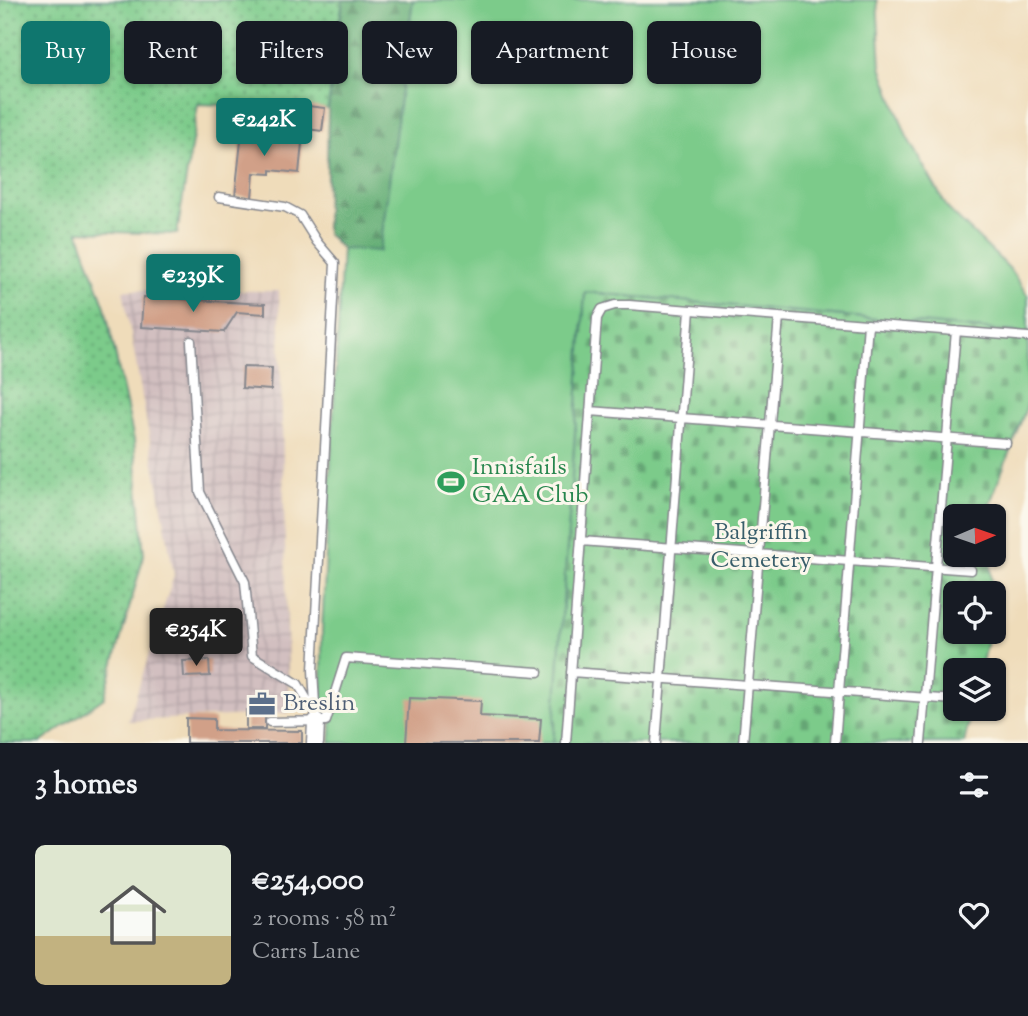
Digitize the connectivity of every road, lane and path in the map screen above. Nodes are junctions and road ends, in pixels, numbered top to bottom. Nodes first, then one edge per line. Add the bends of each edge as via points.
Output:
1 (219, 197) dead end
2 (690, 310) junction
3 (779, 317) junction
4 (868, 324) junction
5 (957, 331) junction
6 (1028, 337) edge
7 (191, 341) dead end
8 (590, 411) junction
9 (681, 418) junction
10 (770, 425) junction
11 (859, 432) junction
12 (947, 439) junction
13 (1006, 443) dead end
14 (581, 541) junction
15 (671, 548) junction
16 (759, 554) junction
17 (849, 561) junction
18 (936, 567) junction
19 (971, 570) dead end
20 (538, 672) dead end
21 (570, 672) junction
22 (661, 679) junction
23 (748, 685) junction
24 (839, 692) junction
25 (925, 698) junction
26 (943, 699) edge
27 (270, 722) dead end
28 (316, 722) junction
29 (315, 743) edge
30 (566, 743) edge
31 (656, 743) edge
32 (743, 743) edge
33 (835, 743) edge
34 (921, 743) edge

1 - 28 lane via 285,207 300,215 335,263 313,670
2 - 3 lane
2 - 8 lane via 629,305 603,309 597,318
2 - 9 lane
3 - 4 lane
3 - 10 lane
4 - 5 lane
4 - 11 lane
5 - 6 lane
5 - 12 lane
7 - 28 lane via 200,492 245,582 252,656 299,684
8 - 9 lane
8 - 14 lane
9 - 10 lane
9 - 15 lane
10 - 11 lane
10 - 16 lane
11 - 12 lane
11 - 17 lane
12 - 13 lane
12 - 18 lane
14 - 15 lane
14 - 21 lane
15 - 16 lane
15 - 22 lane
16 - 17 lane
16 - 23 lane
17 - 18 lane
17 - 24 lane
18 - 19 lane
18 - 25 lane
20 - 28 lane via 346,658 326,721
21 - 22 lane
21 - 30 lane
22 - 23 lane
22 - 31 lane
23 - 24 lane
23 - 32 lane
24 - 25 lane
24 - 33 lane
25 - 26 lane
25 - 34 lane
27 - 28 lane
28 - 29 street

